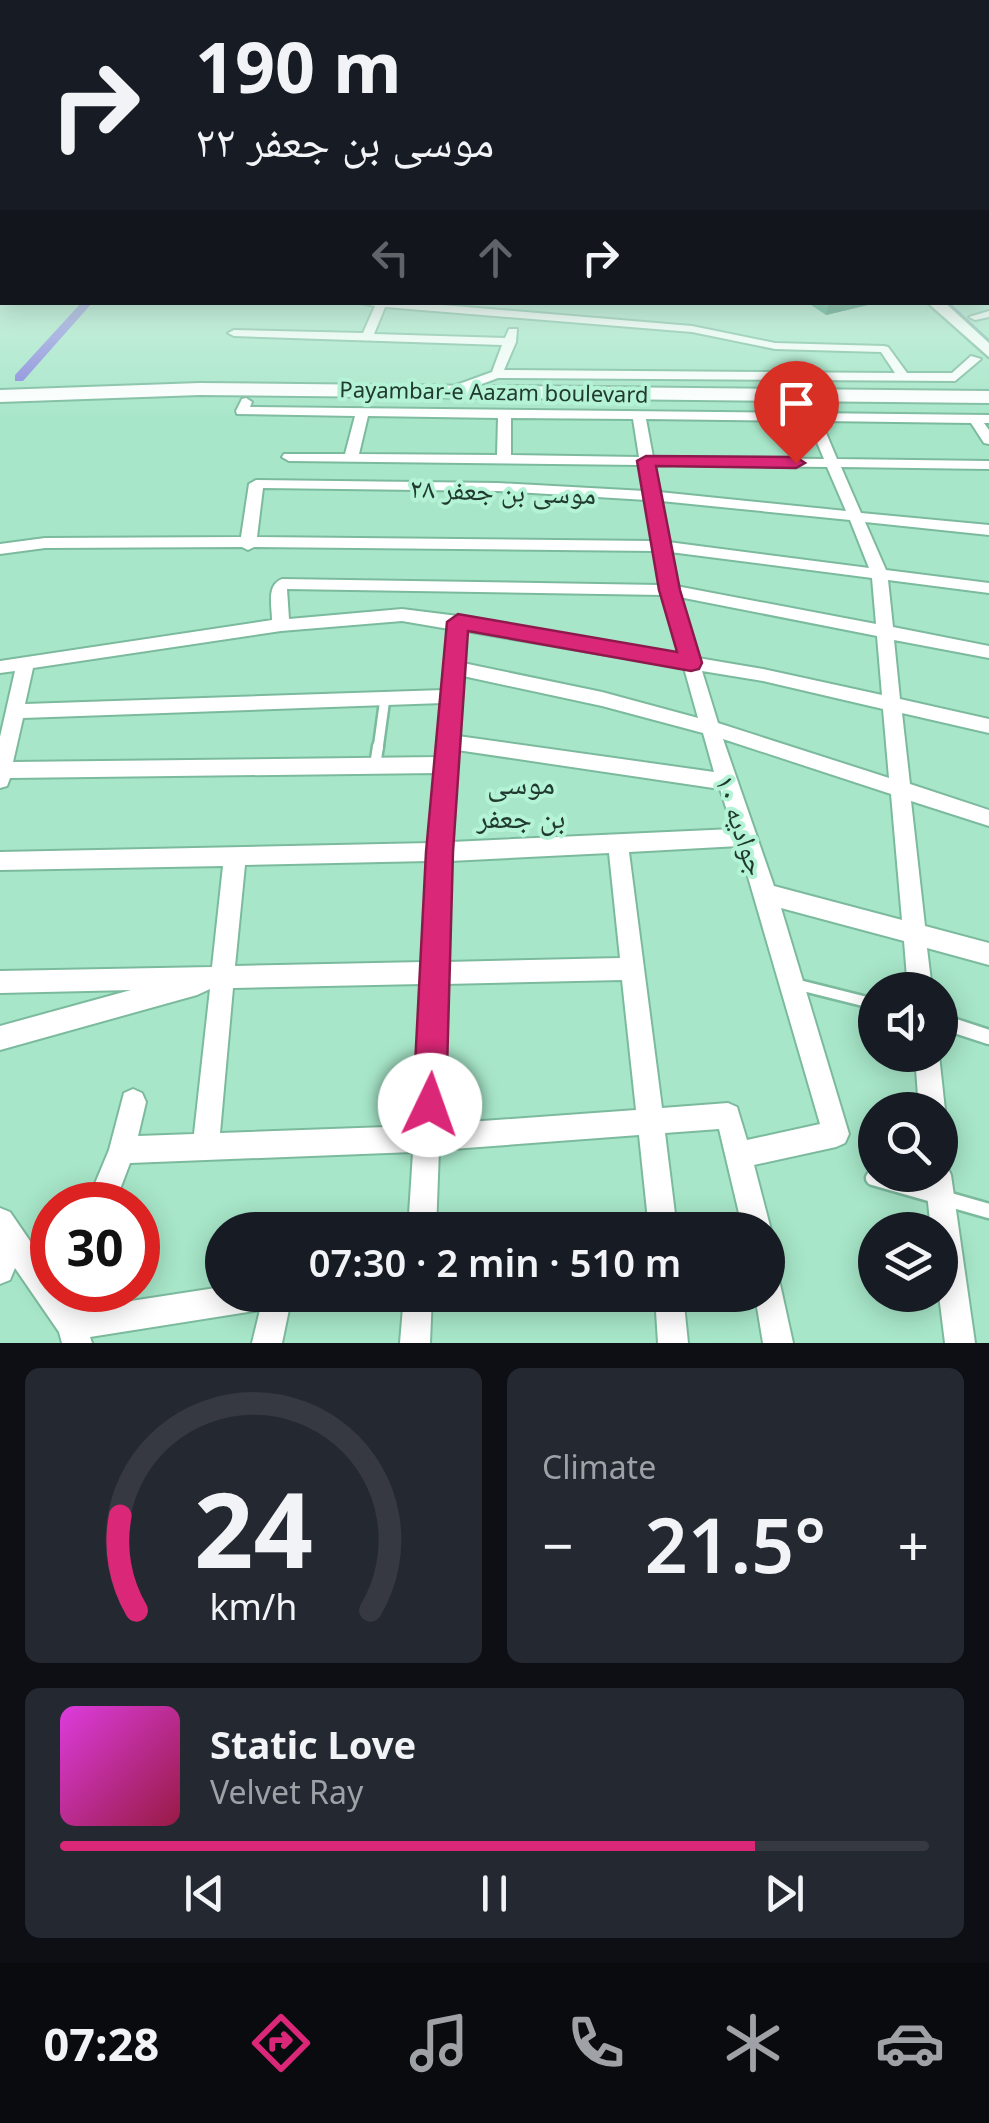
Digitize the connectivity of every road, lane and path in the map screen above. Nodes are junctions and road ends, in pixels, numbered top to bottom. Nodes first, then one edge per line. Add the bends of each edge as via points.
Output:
1 (381, 305) edge
2 (437, 305) edge
3 (937, 305) edge
4 (520, 308) edge
5 (982, 316) edge
6 (989, 329) edge
7 (234, 333) dead end
8 (368, 337) junction
9 (510, 342) junction
10 (982, 355) edge
11 (497, 374) junction
12 (904, 377) junction
13 (989, 385) edge
14 (452, 391) junction
15 (0, 396) edge
16 (967, 397) junction
17 (989, 397) edge
18 (246, 402) junction
19 (0, 409) edge
20 (362, 413) junction
21 (505, 414) junction
22 (639, 416) junction
23 (984, 416) edge
24 (813, 418) junction
25 (989, 440) edge
26 (289, 456) dead end
27 (351, 457) junction
28 (504, 459) junction
29 (646, 461) junction
30 (833, 463) junction
31 (989, 465) edge
32 (653, 496) junction
33 (855, 514) junction
34 (989, 530) edge
35 (248, 545) junction
36 (662, 546) junction
37 (0, 550) edge
38 (879, 572) junction
39 (989, 588) edge
40 (670, 590) junction
41 (458, 622) junction
42 (281, 625) junction
43 (885, 631) junction
44 (989, 652) edge
45 (691, 663) junction
46 (26, 664) junction
47 (0, 667) edge
48 (455, 668) junction
49 (453, 696) junction
50 (384, 698) junction
51 (891, 704) junction
52 (15, 711) junction
53 (989, 726) edge
54 (710, 728) junction
55 (449, 754) junction
56 (375, 766) junction
57 (1, 776) edge
58 (726, 782) junction
59 (899, 788) junction
60 (989, 818) edge
61 (747, 837) junction
62 (618, 844) junction
63 (440, 852) junction
64 (235, 856) junction
65 (0, 862) edge
66 (766, 894) junction
67 (912, 933) junction
68 (989, 954) edge
69 (633, 969) junction
70 (436, 972) junction
71 (917, 972) edge
72 (224, 977) junction
73 (0, 982) edge
74 (793, 983) junction
75 (858, 1000) edge
76 (958, 1027) edge
77 (989, 1037) edge
78 (0, 1038) edge
79 (133, 1102) dead end
80 (650, 1122) junction
81 (428, 1138) junction
82 (206, 1145) junction
83 (122, 1150) junction
84 (738, 1155) junction
85 (109, 1182) edge
86 (940, 1192) edge
87 (952, 1192) edge
88 (989, 1211) edge
89 (423, 1212) edge
90 (661, 1212) edge
91 (752, 1212) edge
92 (6, 1232) edge
93 (0, 1270) edge
94 (205, 1301) edge
95 (274, 1312) edge
96 (417, 1312) edge
97 (670, 1312) edge
98 (773, 1312) edge
99 (69, 1316) edge
100 (267, 1343) edge
101 (415, 1343) edge
102 (673, 1343) edge
103 (778, 1343) edge
104 (960, 1343) edge

1 - 8 street
2 - 4 street
3 - 10 main road
4 - 9 street
4 - 12 street via 692,328 776,346 884,349
5 - 6 main road
7 - 8 street
8 - 9 street
9 - 11 street
10 - 12 street via 954,378
11 - 12 street
11 - 14 street
13 - 16 main road
14 - 15 main road, Payambar-e Aazam boulevard via 142,389
14 - 16 main road, Payambar-e Aazam boulevard
16 - 17 main road, Payambar-e Aazam boulevard
18 - 19 main road, Payambar-e Aazam boulevard
18 - 20 street via 242,411
18 - 23 main road, Payambar-e Aazam boulevard
20 - 21 street
20 - 27 street
21 - 22 street
21 - 28 street
22 - 24 street
22 - 29 street, جوادیه ۱۰
23 - 24 street
23 - 25 street
24 - 30 street
26 - 27 street
27 - 28 street
28 - 29 street
29 - 30 street
29 - 32 street, جوادیه ۱۰
30 - 31 street
30 - 33 street
32 - 33 street, موسی بن جعفر ۲۸
32 - 35 street, موسی بن جعفر ۲۸ via 256,484
32 - 36 street, جوادیه ۱۰
33 - 34 street, موسی بن جعفر ۲۸
33 - 38 street
35 - 36 street
35 - 37 street via 45,543
36 - 38 street
36 - 40 street, جوادیه ۱۰
38 - 39 street
38 - 43 street
40 - 42 street via 282,584
40 - 43 street
40 - 45 street, جوادیه ۱۰
41 - 42 street via 402,615
41 - 45 street
41 - 48 street
42 - 46 street
43 - 44 street
43 - 51 street
45 - 51 street
45 - 54 street, جوادیه ۱۰
46 - 47 street
46 - 52 street
48 - 49 street
48 - 54 street
49 - 50 street
49 - 55 street
50 - 52 street
50 - 56 lane
51 - 53 street
51 - 59 street
52 - 57 street
54 - 58 street, جوادیه ۱۰
54 - 59 street
55 - 56 street
55 - 58 street
55 - 63 street
56 - 57 street
58 - 61 street, جوادیه ۱۰
59 - 60 street
59 - 67 street
61 - 62 street
61 - 66 street, جوادیه ۱۰
62 - 63 street
62 - 69 street
63 - 64 street
63 - 70 street
64 - 65 street
64 - 72 street
66 - 67 street
66 - 74 street, جوادیه ۱۰
67 - 68 street
67 - 71 street
69 - 70 street
69 - 80 street
70 - 72 street
70 - 81 street
72 - 73 street
72 - 78 street
72 - 82 street
74 - 75 lane
74 - 84 street, جوادیه ۱۰ via 836,1134
76 - 77 lane
79 - 83 street
80 - 81 street
80 - 84 street via 728,1116
80 - 90 street
81 - 82 street
81 - 89 street
82 - 83 street
83 - 85 street
84 - 91 street
86 - 104 street
87 - 88 lane
92 - 93 street
92 - 99 street
94 - 99 street
95 - 100 street
96 - 101 street
97 - 102 street
98 - 103 street

